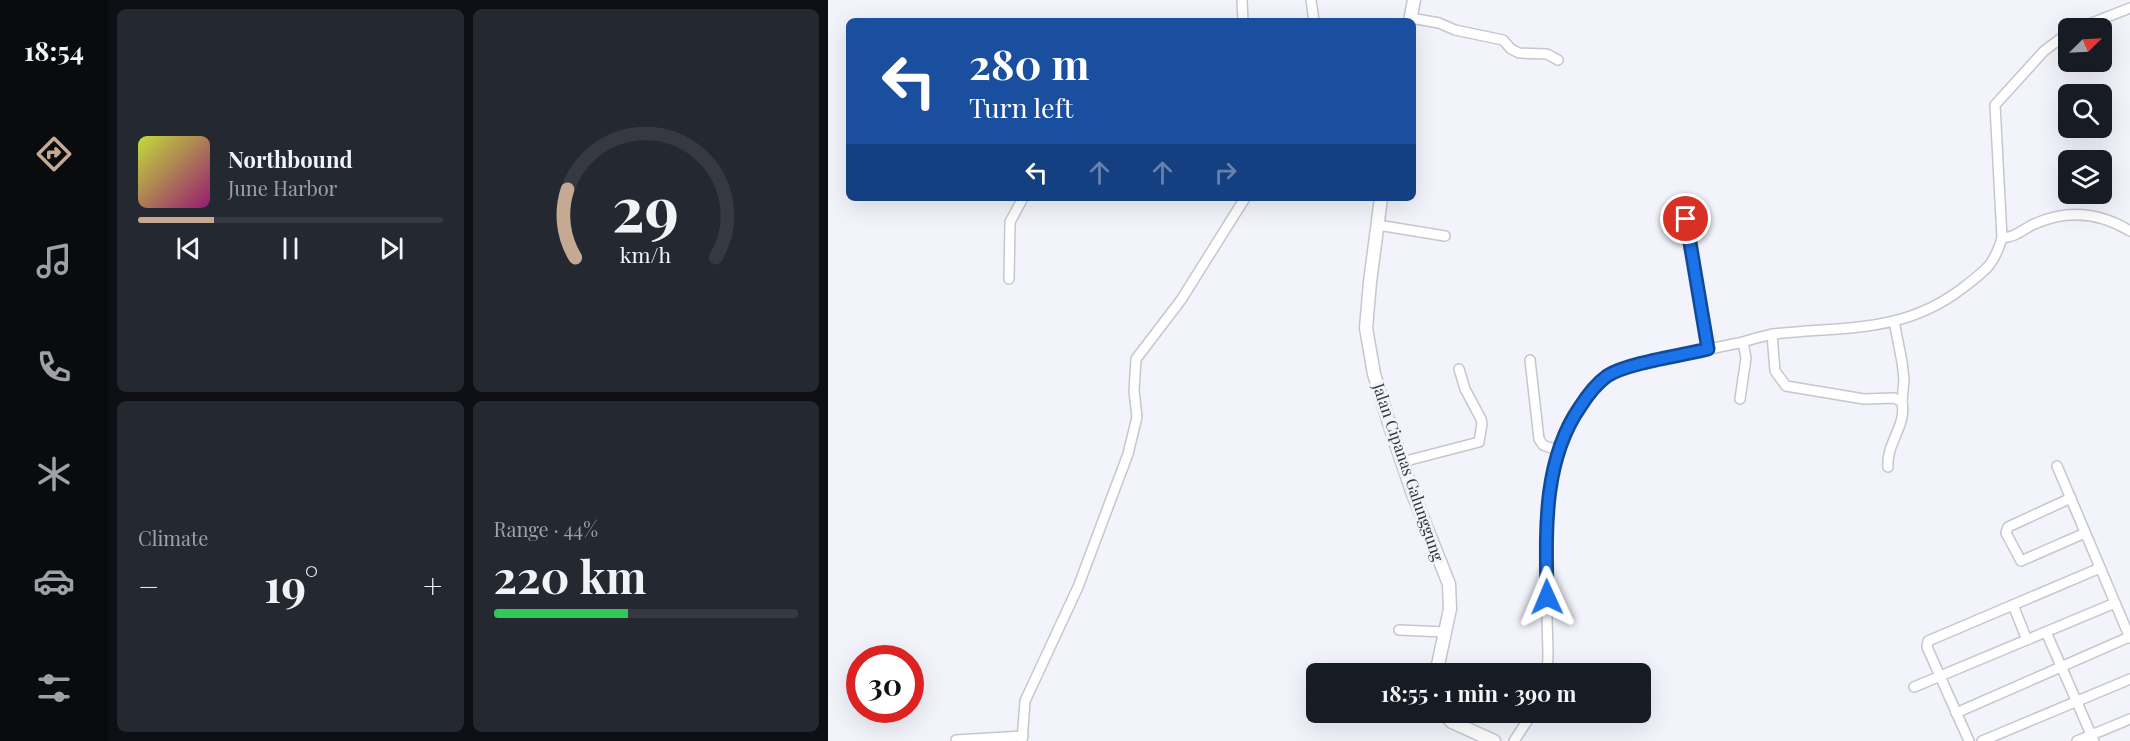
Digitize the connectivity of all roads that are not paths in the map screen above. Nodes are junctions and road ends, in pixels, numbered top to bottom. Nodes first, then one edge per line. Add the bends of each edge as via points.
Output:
1 (1242, 0) edge
2 (1311, 0) edge
3 (1414, 0) edge
4 (2130, 8) edge
5 (1243, 18) edge
6 (1314, 18) edge
7 (1411, 18) edge
8 (2104, 18) edge
9 (1416, 20) edge
10 (2058, 40) edge
11 (1558, 60) dead end
12 (1021, 201) edge
13 (1243, 201) edge
14 (1382, 201) edge
15 (1686, 219) dead end
16 (1378, 225) junction
17 (2130, 231) edge
18 (1445, 236) dead end
19 (2002, 238) junction
20 (1009, 279) dead end
21 (1893, 321) junction
22 (1772, 334) junction
23 (1743, 342) junction
24 (1708, 349) junction
25 (1530, 360) dead end
26 (1459, 369) dead end
27 (1740, 399) dead end
28 (1902, 402) junction
29 (1559, 451) junction
30 (1407, 461) junction
31 (2057, 466) dead end
32 (1888, 467) dead end
33 (2071, 498) junction
34 (2085, 533) junction
35 (2100, 568) junction
36 (2115, 603) junction
37 (2013, 604) junction
38 (1399, 630) dead end
39 (1445, 632) junction
40 (2046, 632) junction
41 (2130, 638) edge
42 (2027, 640) junction
43 (1438, 663) edge
44 (1548, 663) edge
45 (2062, 666) junction
46 (1940, 676) junction
47 (2130, 679) edge
48 (1914, 687) dead end
49 (2077, 702) junction
50 (1956, 713) junction
51 (2130, 719) edge
52 (1454, 723) edge
53 (1526, 723) edge
54 (1022, 738) edge
55 (2092, 738) edge
56 (956, 740) edge
57 (1494, 741) edge
58 (1514, 741) edge
59 (1969, 741) edge
60 (1982, 741) edge
61 (2077, 741) edge

1 - 5 street
2 - 6 street
3 - 7 street
4 - 8 street
9 - 11 street via 1503,40 1519,53 1546,54
10 - 19 street via 2043,51 1995,105
12 - 20 street via 1010,222
13 - 54 street via 1181,300 1136,360 1137,417 1128,454 1078,587 1025,701
14 - 16 street, Jalan Cipanas Galunggung
15 - 24 street
16 - 18 street
16 - 30 street, Jalan Cipanas Galunggung via 1366,327 1374,374
17 - 19 street via 2101,217 2064,216
19 - 21 street via 1990,267 1943,303
21 - 22 street
21 - 28 street via 1904,379
22 - 23 street
22 - 28 street via 1775,371 1786,386
23 - 24 street
23 - 27 street via 1746,358
24 - 29 street via 1608,375 1568,424
25 - 29 street via 1539,439 1543,445
26 - 30 street via 1481,419 1479,442
28 - 32 street via 1904,415 1888,452
29 - 44 street via 1552,474 1546,539
30 - 39 street, Jalan Cipanas Galunggung via 1449,584 1450,609
31 - 33 street
33 - 34 street
33 - 34 street via 2008,527 2006,533 2021,561
34 - 35 street
35 - 36 street
35 - 37 street
36 - 40 street
36 - 41 street
37 - 42 street
37 - 46 street via 1928,641
38 - 39 street
39 - 43 street, Jalan Cipanas Galunggung
40 - 42 street
40 - 45 street
41 - 45 street
42 - 46 street
45 - 49 street
45 - 50 street
46 - 48 street
46 - 50 street
47 - 49 street
49 - 55 street
49 - 60 street
50 - 59 street
51 - 55 street
52 - 57 street
53 - 58 street
54 - 56 street
55 - 61 street

